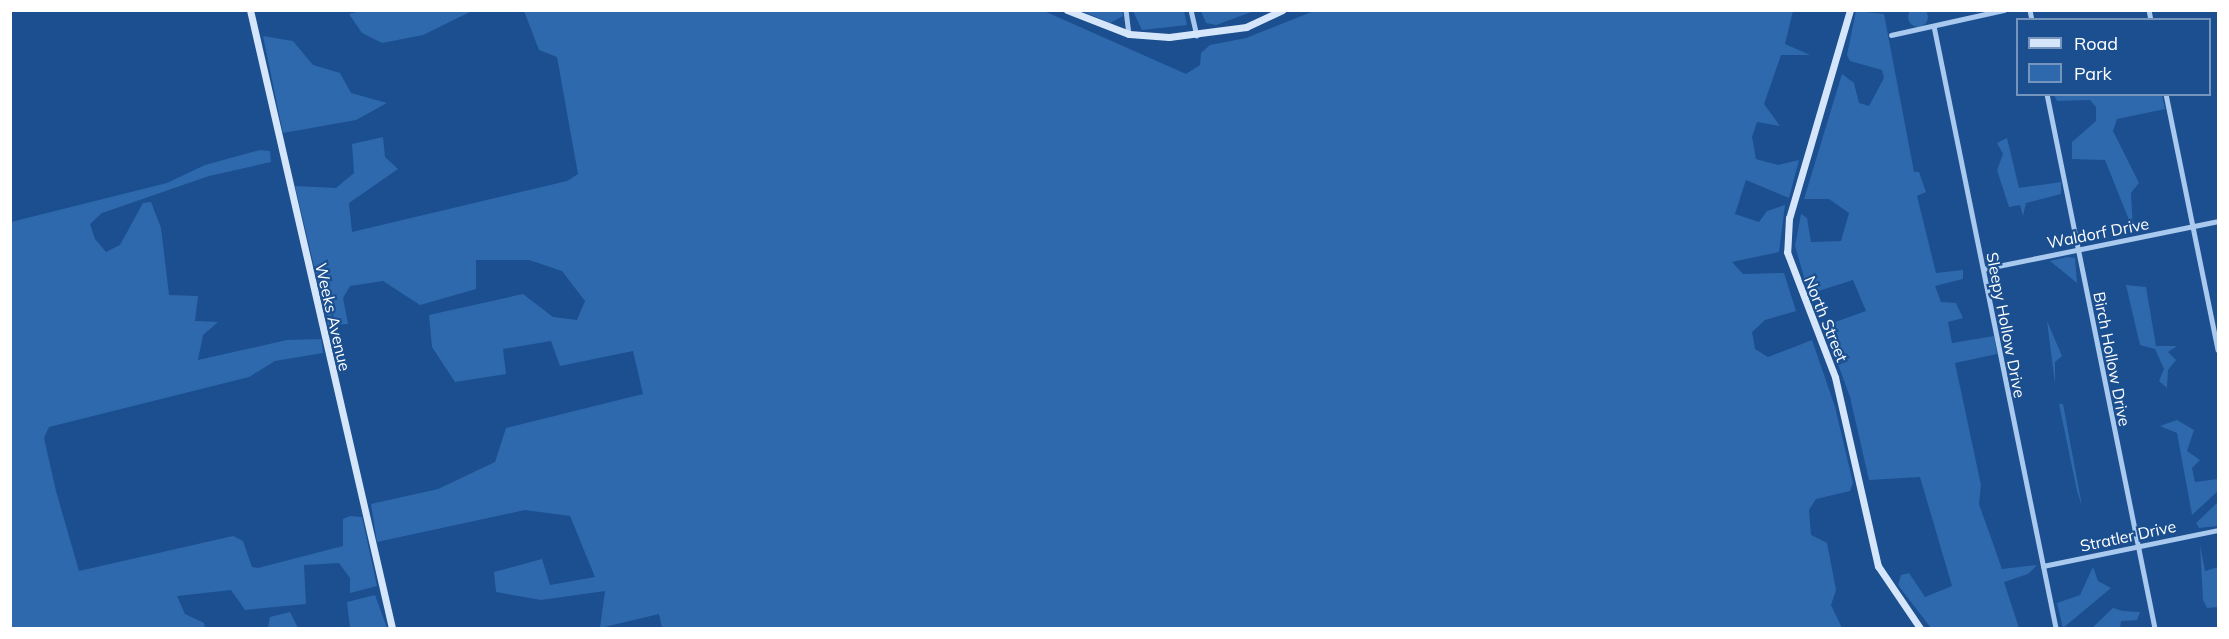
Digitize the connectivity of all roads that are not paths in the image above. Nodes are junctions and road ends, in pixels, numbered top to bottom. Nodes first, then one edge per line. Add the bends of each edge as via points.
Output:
1 (249, 10) edge
2 (1067, 10) edge
3 (1126, 10) edge
4 (1191, 10) edge
5 (1282, 10) edge
6 (1850, 10) edge
7 (2004, 10) edge
8 (1266, 14) edge
9 (1934, 26) junction
10 (1129, 34) junction
11 (1197, 35) junction
12 (1891, 35) dead end
13 (2046, 96) edge
14 (2166, 96) edge
15 (2218, 221) edge
16 (2193, 226) junction
17 (2077, 249) junction
18 (1983, 269) junction
19 (2218, 350) edge
20 (2218, 530) edge
21 (2138, 548) junction
22 (2043, 566) junction
23 (392, 628) edge
24 (1920, 628) edge
25 (2056, 628) edge
26 (2155, 628) edge

1 - 23 street, Weeks Avenue
2 - 10 street
3 - 10 street
4 - 11 street
5 - 8 street
6 - 24 street, North Street via 1789,218 1786,252 1835,377 1878,566
7 - 9 street
8 - 11 street
9 - 12 street
9 - 18 street, Sleepy Hollow Drive
10 - 11 street
13 - 17 street, Birch Hollow Drive
14 - 16 street
15 - 16 street, Waldorf Drive
16 - 17 street, Waldorf Drive
16 - 19 street
17 - 18 street, Waldorf Drive
17 - 21 street, Birch Hollow Drive
18 - 22 street, Sleepy Hollow Drive
20 - 21 street, Stratler Drive
21 - 22 street, Stratler Drive
21 - 26 street, Birch Hollow Drive
22 - 25 street, Sleepy Hollow Drive

